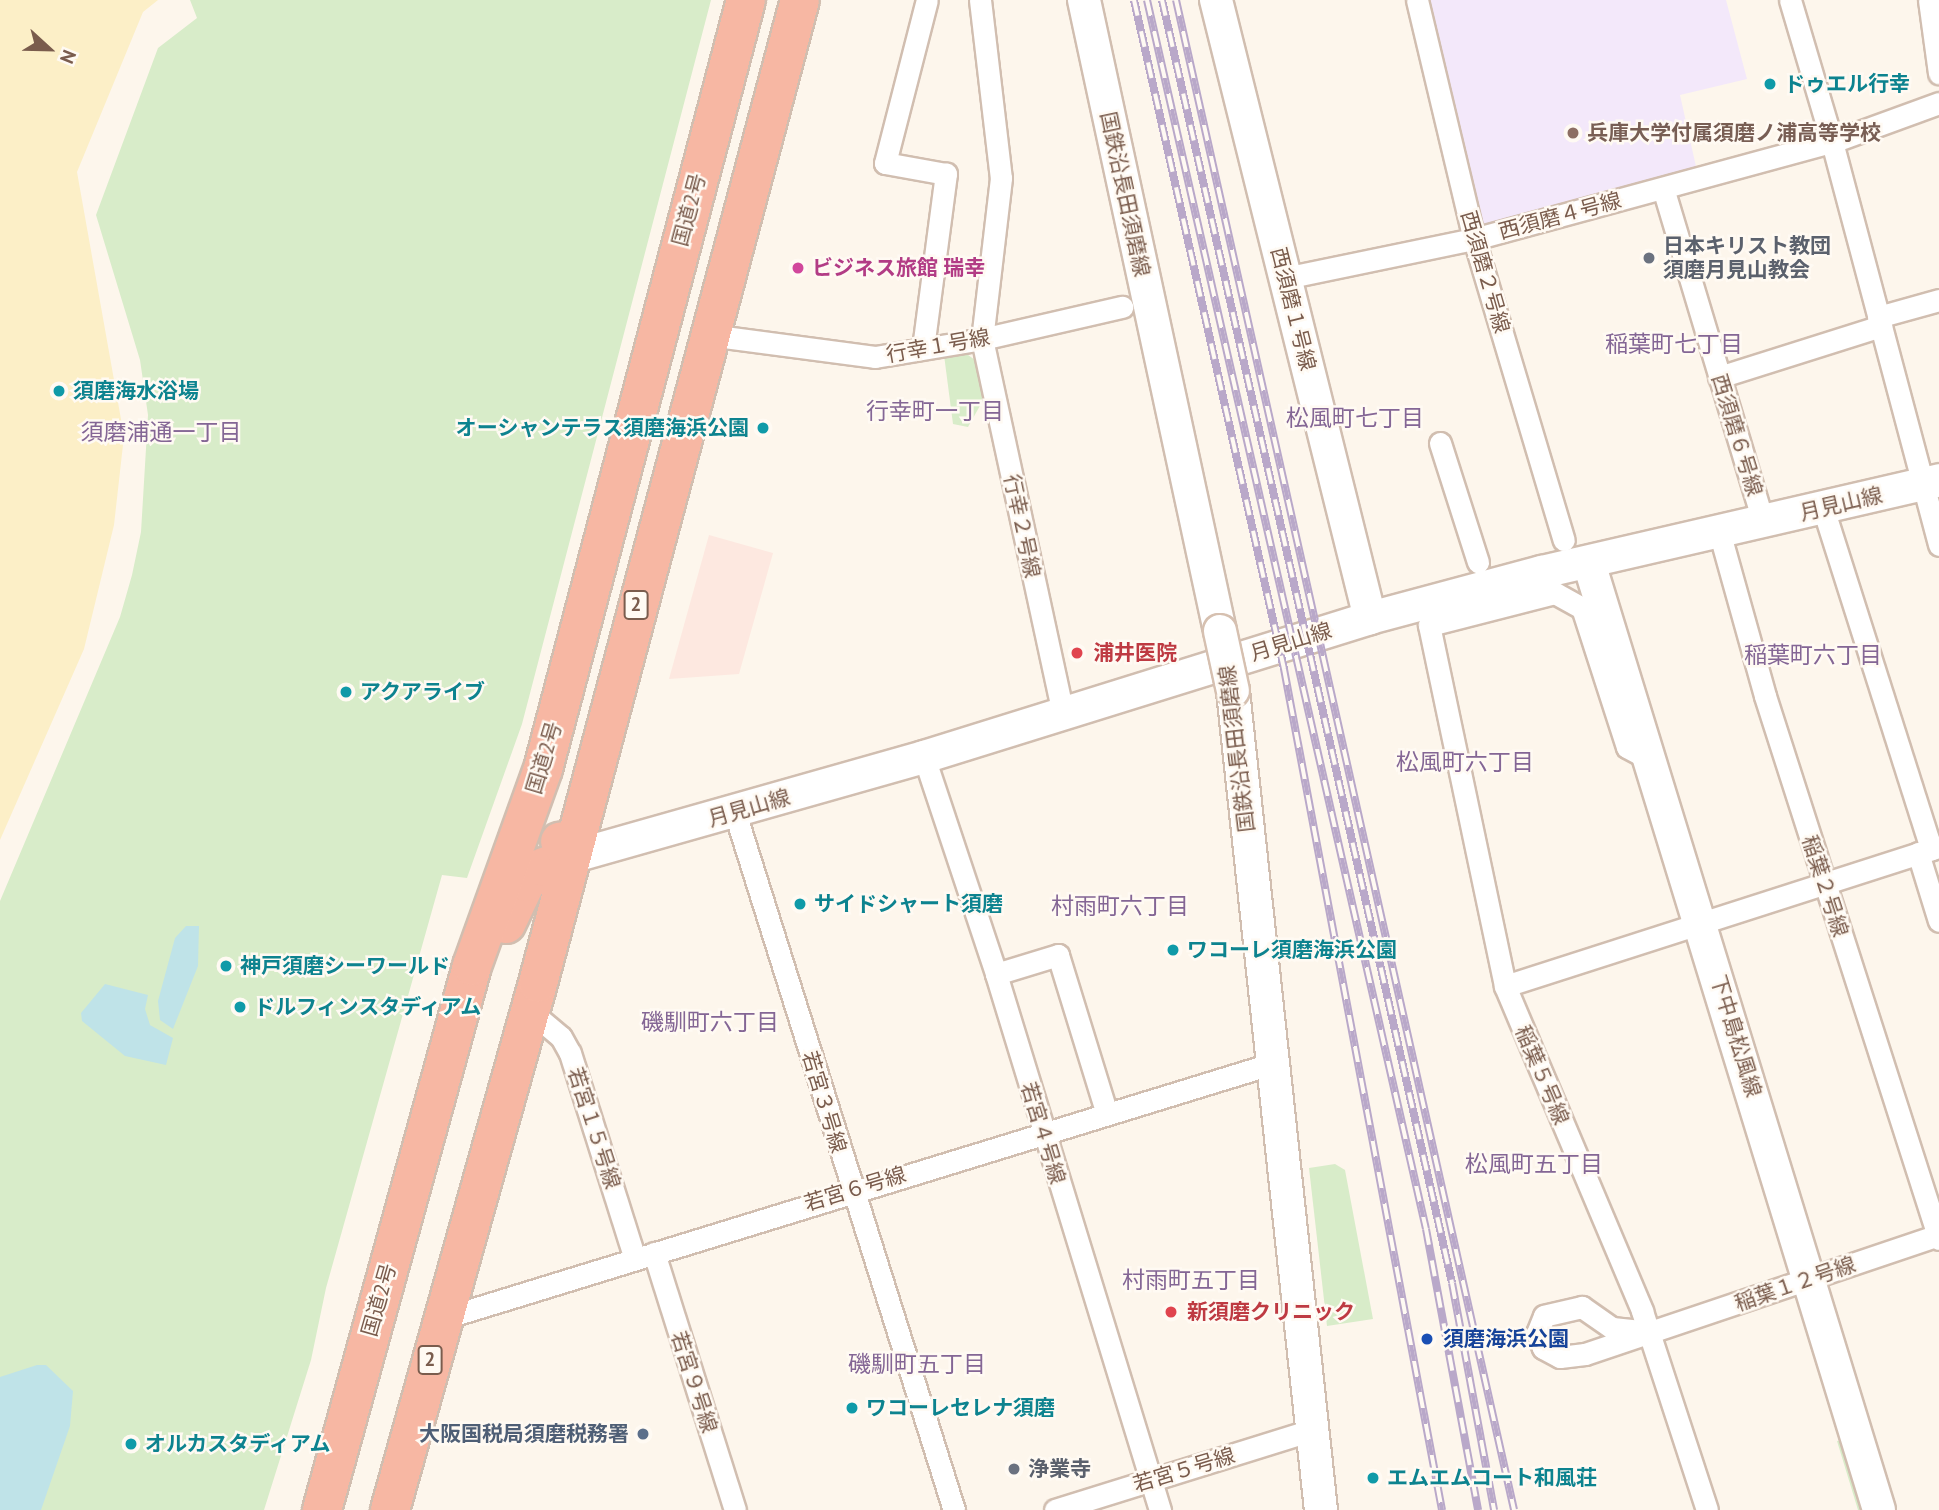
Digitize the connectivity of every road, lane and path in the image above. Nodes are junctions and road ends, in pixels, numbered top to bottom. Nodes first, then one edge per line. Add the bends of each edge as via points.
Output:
1 (746, 0) edge
2 (800, 0) edge
3 (927, 0) edge
4 (980, 0) edge
5 (1084, 0) edge
6 (1216, 0) edge
7 (1418, 0) edge
8 (1790, 0) edge
9 (1929, 0) edge
10 (1939, 73) edge
11 (1939, 103) edge
12 (1832, 142) junction
13 (1662, 188) junction
14 (1474, 239) junction
15 (1285, 278) junction
16 (1939, 300) edge
17 (1122, 307) dead end
18 (1880, 322) junction
19 (709, 335) junction
20 (982, 339) junction
21 (923, 348) junction
22 (1719, 377) junction
23 (1440, 443) dead end
24 (1930, 482) edge
25 (1823, 508) junction
26 (1763, 522) junction
27 (1719, 531) junction
28 (1564, 540) dead end
29 (1939, 545) edge
30 (1478, 562) dead end
31 (1589, 564) junction
32 (1370, 618) junction
33 (1063, 713) junction
34 (924, 757) junction
35 (1651, 760) junction
36 (533, 794) junction
37 (735, 813) junction
38 (1929, 850) edge
39 (571, 857) junction
40 (1825, 886) junction
41 (1939, 921) edge
42 (1702, 926) junction
43 (996, 974) junction
44 (1505, 986) junction
45 (530, 1011) junction
46 (1270, 1063) junction
47 (1107, 1114) junction
48 (1042, 1133) junction
49 (851, 1190) junction
50 (401, 1221) junction
51 (1939, 1237) edge
52 (645, 1256) junction
53 (1810, 1278) junction
54 (441, 1320) junction
55 (1650, 1332) junction
56 (1312, 1430) junction
57 (1150, 1481) junction
58 (322, 1510) edge
59 (390, 1510) edge
60 (735, 1510) edge
61 (954, 1510) edge
62 (1055, 1510) edge
63 (1160, 1510) edge
64 (1321, 1510) edge
65 (1707, 1510) edge
66 (1879, 1510) edge

1 - 36 highway, 国道2号 / 2
2 - 19 highway, 2
3 - 21 street via 885,163 946,174
4 - 20 street, 行幸２号線 via 1001,178
5 - 46 street, 国鉄沿長田須磨線, bridge via 1233,691
6 - 15 street, 西須磨１号線
7 - 14 street, 西須磨２号線
8 - 12 street
9 - 10 street
11 - 12 street, 西須磨４号線
12 - 13 street, 西須磨４号線
12 - 18 street
13 - 14 street, 西須磨４号線
13 - 22 street, 西須磨６号線
14 - 15 street, 西須磨４号線
14 - 28 street, 西須磨２号線
15 - 32 street, 西須磨１号線
16 - 18 street
17 - 20 street, 行幸１号線
18 - 22 street
18 - 24 street
19 - 21 street, 行幸１号線 via 875,357
19 - 39 highway, 2
20 - 21 street, 行幸１号線
20 - 33 street, 行幸２号線
22 - 26 street, 西須磨６号線
23 - 30 street
24 - 25 street, 月見山線
24 - 29 street
25 - 26 street, 月見山線
25 - 38 street
26 - 27 street, 月見山線
27 - 31 street, 月見山線
27 - 40 street, 稲葉２号線
31 - 32 street, 月見山線
31 - 35 street, 下中島松風線
32 - 33 street, 月見山線
33 - 34 street, 月見山線
34 - 37 street, 月見山線
34 - 43 street, 若宮４号線
35 - 42 street, 下中島松風線
35 - 44 street, 稲葉５号線 via 1627,747 1582,608 1555,593 1429,625
36 - 39 highway
36 - 50 highway, 国道2号 / 2 via 472,966
37 - 39 street, 月見山線
37 - 49 street, 若宮３号線
38 - 40 street
38 - 41 street
39 - 45 highway, 2
39 - 50 highway, 2 via 544,867 526,882 506,924 446,1128 428,1177
40 - 42 street
40 - 51 street, 稲葉２号線
42 - 44 street
42 - 53 street, 下中島松風線
43 - 47 street via 1058,955
43 - 48 street, 若宮４号線
44 - 55 street, 稲葉５号線
45 - 52 street, 若宮１５号線 via 561,1037 570,1053
45 - 54 highway, 2
46 - 47 street, 若宮６号線
46 - 56 street, 国鉄沿長田須磨線
47 - 48 street, 若宮６号線
48 - 49 street, 若宮６号線
48 - 57 street, 若宮４号線
49 - 52 street, 若宮６号線
49 - 61 street, 若宮３号線
50 - 58 highway, 国道2号 / 2
51 - 53 street, 稲葉１２号線
52 - 54 street, 若宮６号線
52 - 60 street, 若宮９号線
53 - 55 street, 稲葉１２号線 via 1781,1292
53 - 66 street, 下中島松風線
54 - 59 highway, 2
55 - 65 street, 稲葉５号線
56 - 57 street, 若宮５号線
56 - 64 street, 国鉄沿長田須磨線
57 - 62 street, 若宮５号線
57 - 63 street, 若宮４号線

